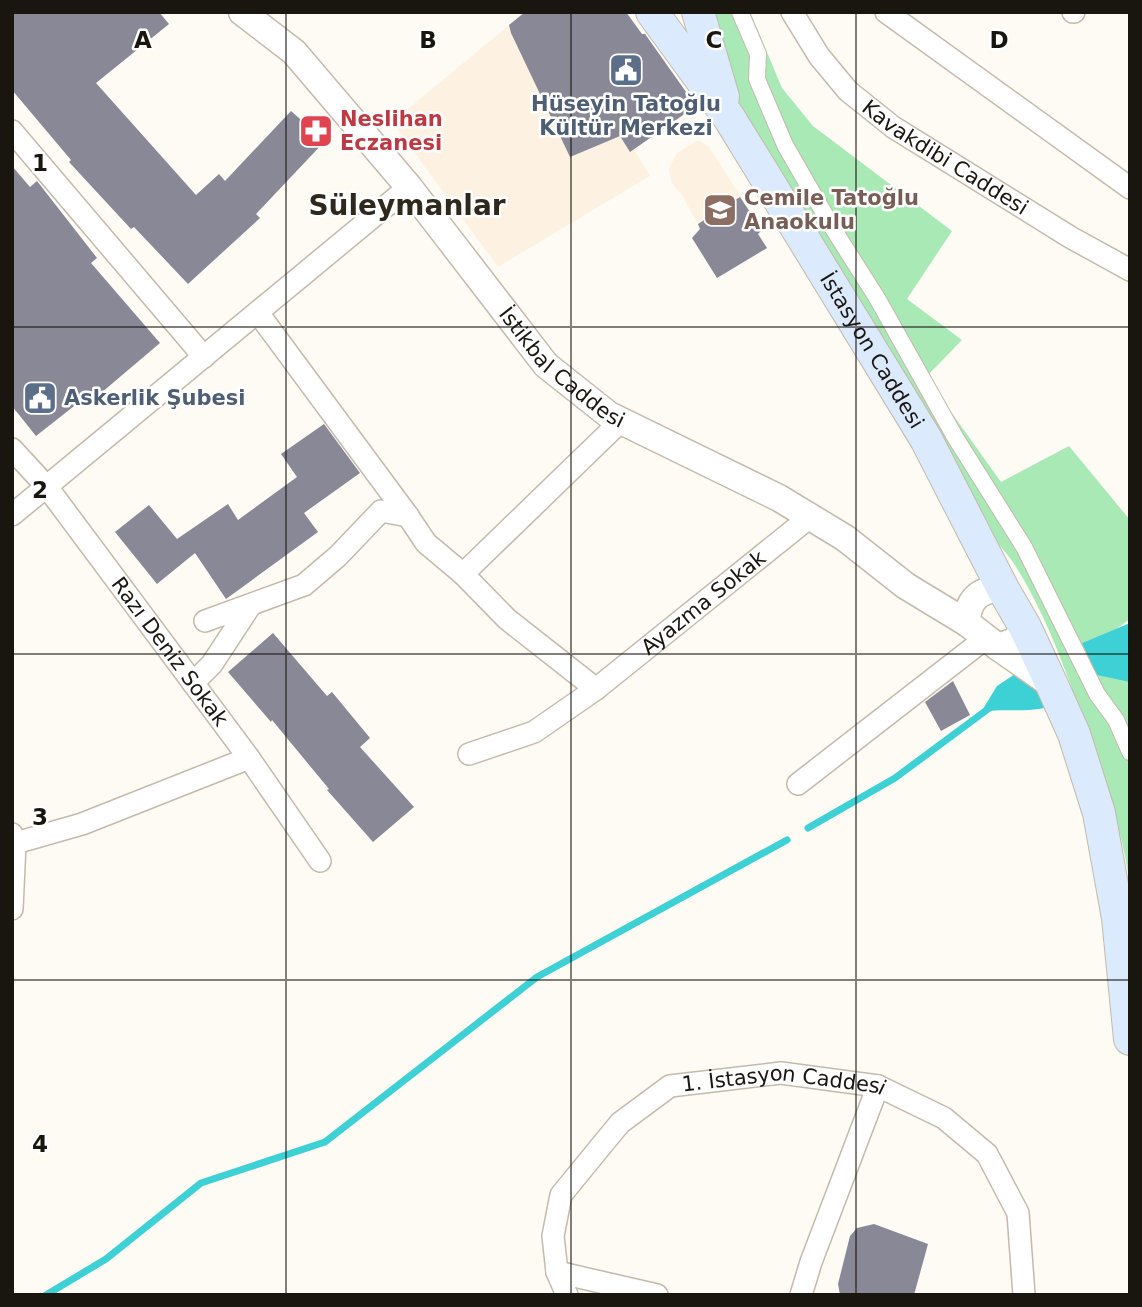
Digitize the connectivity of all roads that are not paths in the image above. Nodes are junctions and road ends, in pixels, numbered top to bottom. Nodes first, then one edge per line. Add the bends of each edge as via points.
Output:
1 (242, 12) edge
2 (652, 12) edge
3 (698, 12) edge
4 (740, 12) edge
5 (792, 12) edge
6 (886, 12) edge
7 (730, 119) junction
8 (12, 131) edge
9 (409, 187) junction
10 (1130, 188) edge
11 (1130, 270) edge
12 (258, 313) junction
13 (204, 357) junction
14 (621, 421) junction
15 (12, 449) edge
16 (47, 487) junction
17 (12, 515) edge
18 (408, 516) junction
19 (810, 517) junction
20 (463, 574) junction
21 (1003, 589) junction
22 (250, 606) junction
23 (205, 621) dead end
24 (1025, 626) junction
25 (984, 636) junction
26 (193, 683) junction
27 (1052, 685) junction
28 (596, 689) junction
29 (1130, 752) edge
30 (469, 754) dead end
31 (249, 758) junction
32 (798, 785) dead end
33 (13, 841) edge
34 (320, 861) dead end
35 (12, 909) edge
36 (1130, 1039) edge
37 (878, 1086) junction
38 (557, 1272) junction
39 (567, 1295) edge
40 (657, 1295) edge
41 (801, 1295) edge
42 (1024, 1295) edge

1 - 9 street, İstikbal Caddesi via 294,52
2 - 7 main road, İstasyon Caddesi
3 - 7 main road, İstasyon Caddesi
4 - 29 street via 758,54 757,79 785,145 1024,548
5 - 11 street, Kavakdibi Caddesi via 848,91 893,127
6 - 10 street
7 - 21 main road, İstasyon Caddesi via 926,439
8 - 13 street
9 - 12 street
9 - 14 street, İstikbal Caddesi via 546,365
12 - 13 street
12 - 18 street
13 - 16 street
14 - 19 street, İstikbal Caddesi
14 - 20 street
15 - 16 street, Razı Deniz Sokak
16 - 17 street
16 - 26 street, Razı Deniz Sokak
18 - 20 street via 426,543
18 - 22 street via 381,511 304,585
19 - 25 street, İstikbal Caddesi
19 - 28 street, Ayazma Sokak
20 - 28 street via 507,619
21 - 24 main road
21 - 25 street via 984,591 970,604
22 - 23 street
22 - 26 street via 212,664
24 - 25 street via 1015,641
24 - 27 main road
25 - 27 street, İstikbal Caddesi
25 - 32 street
26 - 31 street, Razı Deniz Sokak
27 - 36 main road via 1074,734 1099,813 1118,918
28 - 30 street, Ayazma Sokak via 534,732
31 - 33 street via 82,824
31 - 34 street, Razı Deniz Sokak
33 - 35 street
37 - 38 street, 1. İstasyon Caddesi via 781,1073 670,1086 620,1123 561,1195 553,1236
37 - 41 street
37 - 42 street, 1. İstasyon Caddesi via 943,1118 987,1154 1018,1213
38 - 39 street, 1. İstasyon Caddesi
38 - 40 street

